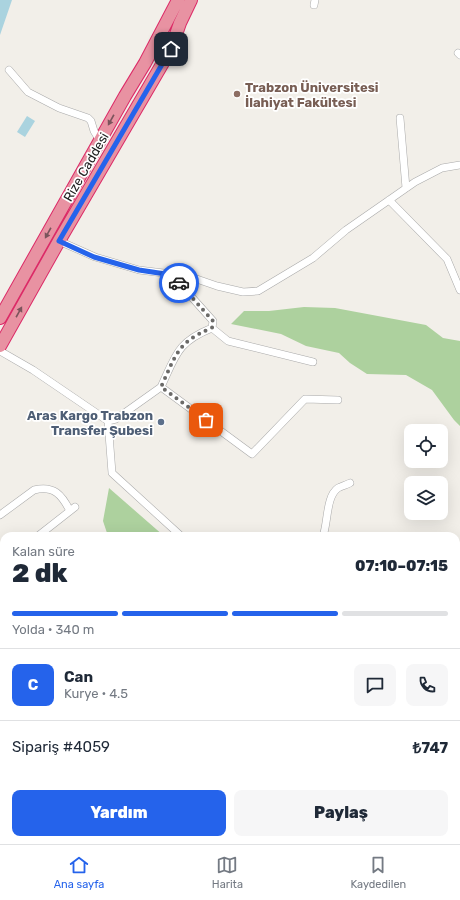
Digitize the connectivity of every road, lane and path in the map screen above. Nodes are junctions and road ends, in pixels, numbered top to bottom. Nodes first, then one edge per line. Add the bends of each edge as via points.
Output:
1 (169, 0) edge
2 (178, 0) edge
3 (191, 0) edge
4 (199, 0) edge
5 (171, 49) junction
6 (10, 70) dead end
7 (124, 96) junction
8 (400, 118) dead end
9 (100, 140) junction
10 (460, 165) edge
11 (406, 188) junction
12 (389, 200) junction
13 (59, 241) junction
14 (172, 275) junction
15 (460, 290) edge
16 (0, 318) edge
17 (212, 328) junction
18 (0, 346) edge
19 (0, 351) edge
20 (313, 362) dead end
21 (161, 387) junction
22 (338, 400) dead end
23 (108, 421) junction
24 (350, 483) dead end
25 (0, 515) edge
26 (43, 532) edge
27 (177, 532) edge
28 (324, 532) edge

1 - 7 highway via 139,58
2 - 7 highway, Rize Caddesi via 145,63
3 - 5 highway, Rize Caddesi
4 - 5 highway
5 - 13 highway, Rize Caddesi
6 - 9 street via 28,92 59,108 88,118
7 -> 9 highway, Rize Caddesi
8 - 11 street
9 -> 16 highway, Rize Caddesi
10 - 11 street via 442,168
11 - 12 street
12 - 14 street via 346,230 314,258 258,291 243,292 188,276
12 - 15 street via 447,259
13 - 14 street via 94,257 139,270
18 -> 13 highway, Rize Caddesi
14 - 17 street via 213,321
17 - 20 street via 228,341
17 - 21 street via 187,341 178,351
19 - 23 street via 33,370
21 - 22 street via 252,454 305,399
21 - 23 street via 116,420
23 - 27 street via 112,474
24 - 28 street via 337,489 330,500
25 - 26 street via 34,490 52,490 59,493 73,509

